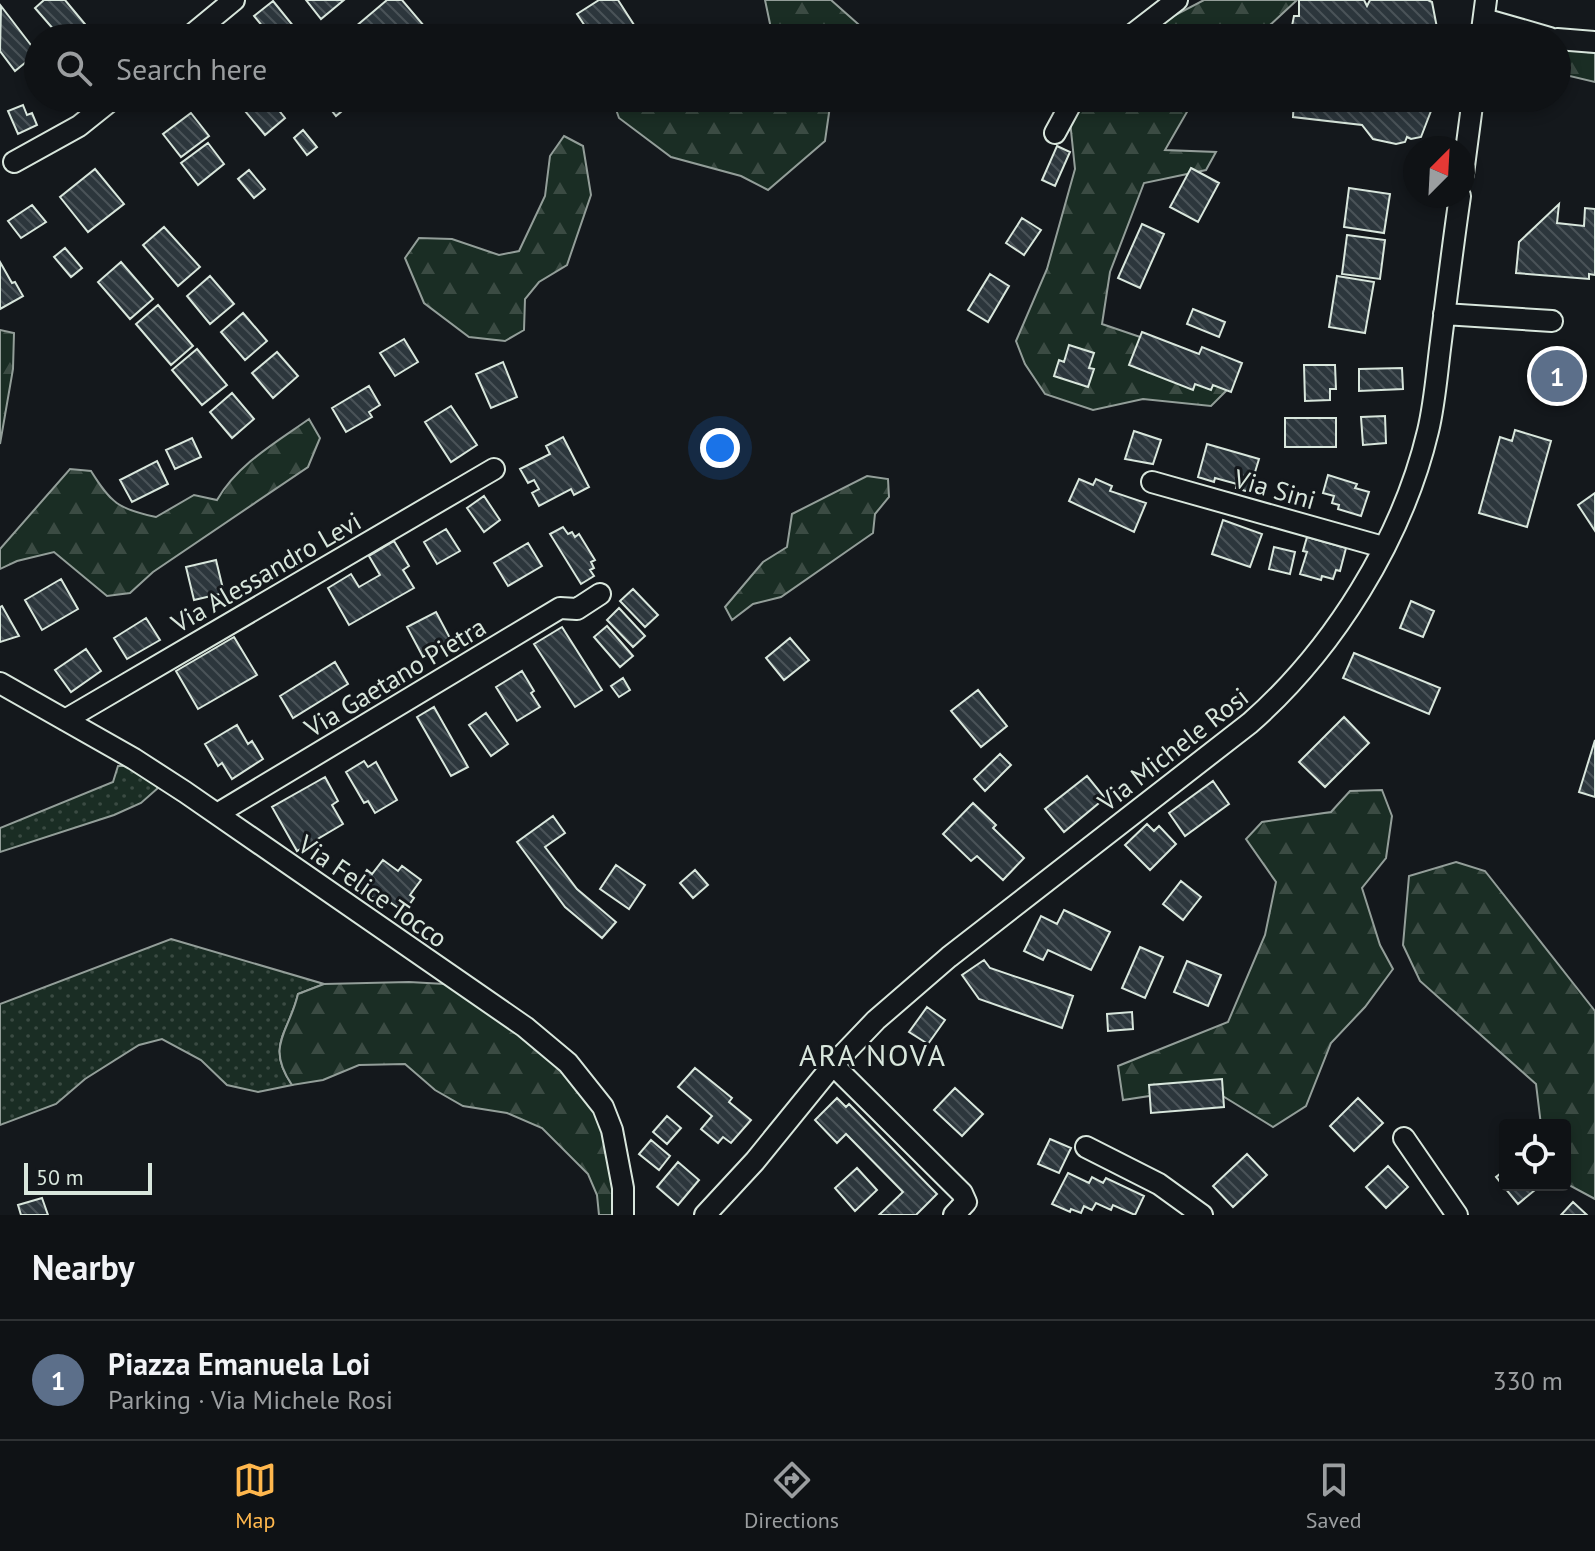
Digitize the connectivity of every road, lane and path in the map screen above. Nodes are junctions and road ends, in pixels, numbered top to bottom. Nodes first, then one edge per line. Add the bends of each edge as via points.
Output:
1 (234, 0) edge
2 (1177, 0) edge
3 (205, 24) edge
4 (1146, 24) edge
5 (1571, 40) edge
6 (1595, 42) edge
7 (96, 112) edge
8 (1066, 112) edge
9 (1471, 112) edge
10 (1055, 133) dead end
11 (1468, 136) edge
12 (14, 162) dead end
13 (1458, 208) edge
14 (1444, 314) junction
15 (1552, 321) dead end
16 (494, 469) dead end
17 (1152, 482) dead end
18 (1383, 547) junction
19 (600, 594) dead end
20 (0, 683) edge
21 (65, 720) junction
22 (217, 814) junction
23 (833, 1065) junction
24 (1404, 1138) dead end
25 (1086, 1147) dead end
26 (623, 1215) edge
27 (705, 1215) edge
28 (954, 1215) edge
29 (1202, 1215) edge
30 (1457, 1215) edge

1 - 3 street
2 - 4 street
5 - 6 street
7 - 12 street
8 - 10 street
9 - 11 street
13 - 14 street, Via Michele Rosi
14 - 15 street
14 - 18 street, Via Michele Rosi via 1426,439
16 - 21 street, Via Alessandro Levi
17 - 18 street, Via Sini
18 - 23 street, Via Michele Rosi via 1336,627 1281,696 949,957
19 - 22 street, Via Gaetano Pietra via 577,609 560,608
20 - 21 street, Via Felice Tocco
21 - 22 street, Via Felice Tocco
22 - 26 street, Via Felice Tocco via 525,1027 568,1063 608,1119 623,1188
23 - 27 street, Via Michele Rosi
23 - 28 street via 964,1195 966,1202
24 - 30 street
25 - 29 street via 1159,1184

